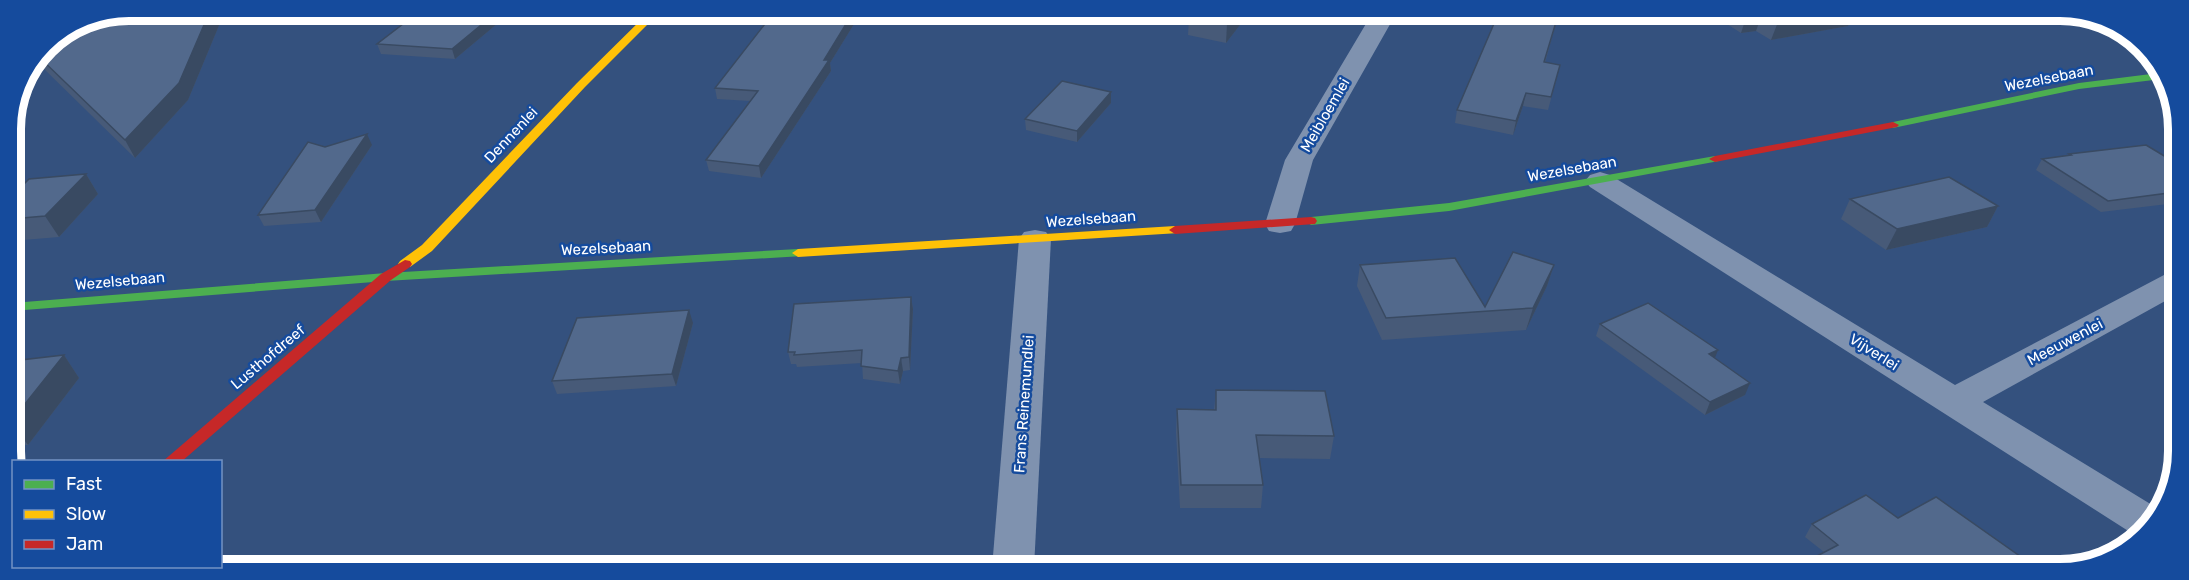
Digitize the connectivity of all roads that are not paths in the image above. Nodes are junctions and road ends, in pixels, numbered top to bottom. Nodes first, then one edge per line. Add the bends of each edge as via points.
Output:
1 (646, 21) edge
2 (1379, 21) edge
3 (2155, 77) edge
4 (1600, 181) junction
5 (1280, 224) junction
6 (1035, 240) junction
7 (386, 277) junction
8 (2168, 286) edge
9 (21, 306) edge
10 (1953, 402) junction
11 (172, 460) edge
12 (2143, 520) edge
13 (1014, 559) edge

1 - 7 street, Dennenlei via 427,248
2 - 5 street, Meibloemlei via 1299,160
3 - 4 street, Wezelsebaan via 2079,86
4 - 5 street, Wezelsebaan via 1449,207
4 - 10 street, Vijverlei
5 - 6 street, Wezelsebaan
6 - 7 street, Wezelsebaan
6 - 13 street, Frans Reinemundlei
7 - 9 street, Wezelsebaan
7 - 11 street, Lusthofdreef
8 - 10 street, Meeuwenlei
10 - 12 street, Vijverlei

